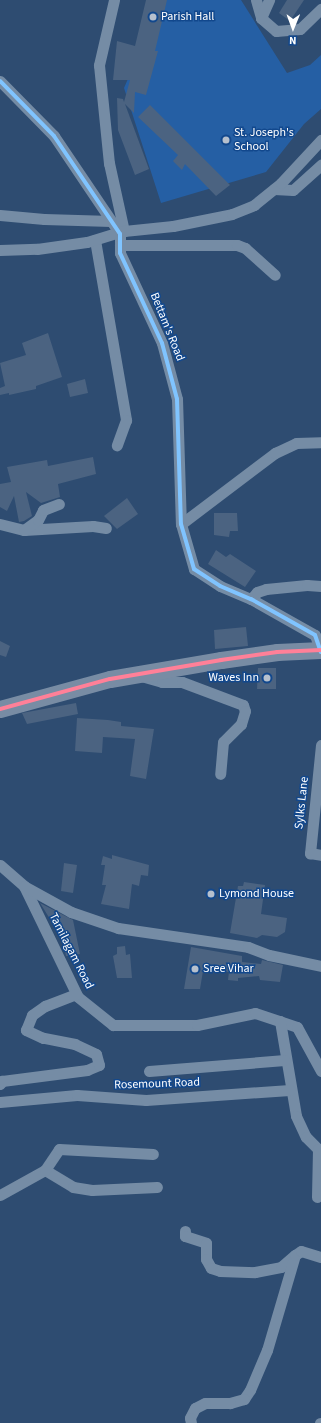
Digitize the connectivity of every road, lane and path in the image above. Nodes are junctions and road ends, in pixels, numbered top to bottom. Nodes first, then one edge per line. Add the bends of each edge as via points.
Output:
1 (114, 0) edge
2 (256, 0) edge
3 (269, 0) edge
4 (321, 9) edge
5 (261, 18) junction
6 (0, 81) edge
7 (321, 140) edge
8 (321, 165) edge
9 (274, 188) junction
10 (0, 215) edge
11 (111, 221) junction
12 (122, 237) junction
13 (95, 240) junction
14 (0, 250) edge
15 (275, 275) dead end
16 (321, 442) edge
17 (117, 445) dead end
18 (60, 504) dead end
19 (0, 524) edge
20 (181, 524) junction
21 (106, 528) dead end
22 (24, 530) junction
23 (321, 586) edge
24 (251, 599) junction
25 (320, 650) edge
26 (139, 675) junction
27 (0, 709) edge
28 (321, 745) edge
29 (220, 774) dead end
30 (321, 854) edge
31 (0, 866) edge
32 (24, 886) junction
33 (321, 966) edge
34 (76, 994) junction
35 (280, 1021) junction
36 (285, 1060) junction
37 (149, 1071) dead end
38 (321, 1071) edge
39 (0, 1084) edge
40 (290, 1090) junction
41 (0, 1102) edge
42 (153, 1154) dead end
43 (45, 1170) junction
44 (157, 1187) dead end
45 (0, 1196) edge
46 (317, 1197) dead end
47 (185, 1231) dead end
48 (295, 1255) junction
49 (321, 1257) edge
50 (191, 1423) edge

1 - 12 street via 99,65 109,163
2 - 5 street
3 - 5 street
4 - 5 street via 300,29 276,31
6 - 11 street, Bettam's Road via 54,136
7 - 9 street
8 - 9 street via 293,190
9 - 12 street via 254,205 232,214
10 - 11 street
11 - 12 street, Bettam's Road
12 - 13 street
12 - 15 street via 236,245 244,248
12 - 20 street, Bettam's Road via 120,253 162,343 175,391
13 - 14 street via 37,249
13 - 17 street via 126,420
16 - 20 street via 296,443 275,453
18 - 22 street via 43,510 38,520
19 - 22 street
20 - 24 street, Bettam's Road via 194,569 220,586
21 - 22 street via 93,526
23 - 24 street via 266,589 257,592
24 - 25 street, Bettam's Road via 315,635
25 - 26 highway via 221,660
26 - 27 highway via 110,679
26 - 29 street via 162,682 182,682 243,705 245,711 241,724 223,742
28 - 30 street, Sylks Lane via 310,853
31 - 32 street, Tamilagam Road
32 - 33 street via 72,912 118,928 248,947
32 - 34 street, Tamilagam Road
34 - 35 street, Tamilagam Road via 113,1025 197,1025 255,1013
34 - 39 street via 36,1012 32,1015 26,1030 43,1038 75,1044 96,1054 99,1065 87,1070 2,1081
35 - 36 street
35 - 38 street, Tamilagam Road via 297,1027
36 - 37 street
36 - 40 street
40 - 41 street, Rosemount Road via 146,1100 77,1095
40 - 46 street via 296,1116 306,1137 318,1149
42 - 43 street via 59,1149
43 - 44 street via 73,1187 92,1190
43 - 45 street
47 - 48 street via 185,1236 206,1243 206,1259 211,1268 220,1271 255,1272 280,1267
48 - 49 street via 301,1251
48 - 50 street via 267,1350 250,1390 244,1399 230,1403 205,1402 195,1408 190,1418

